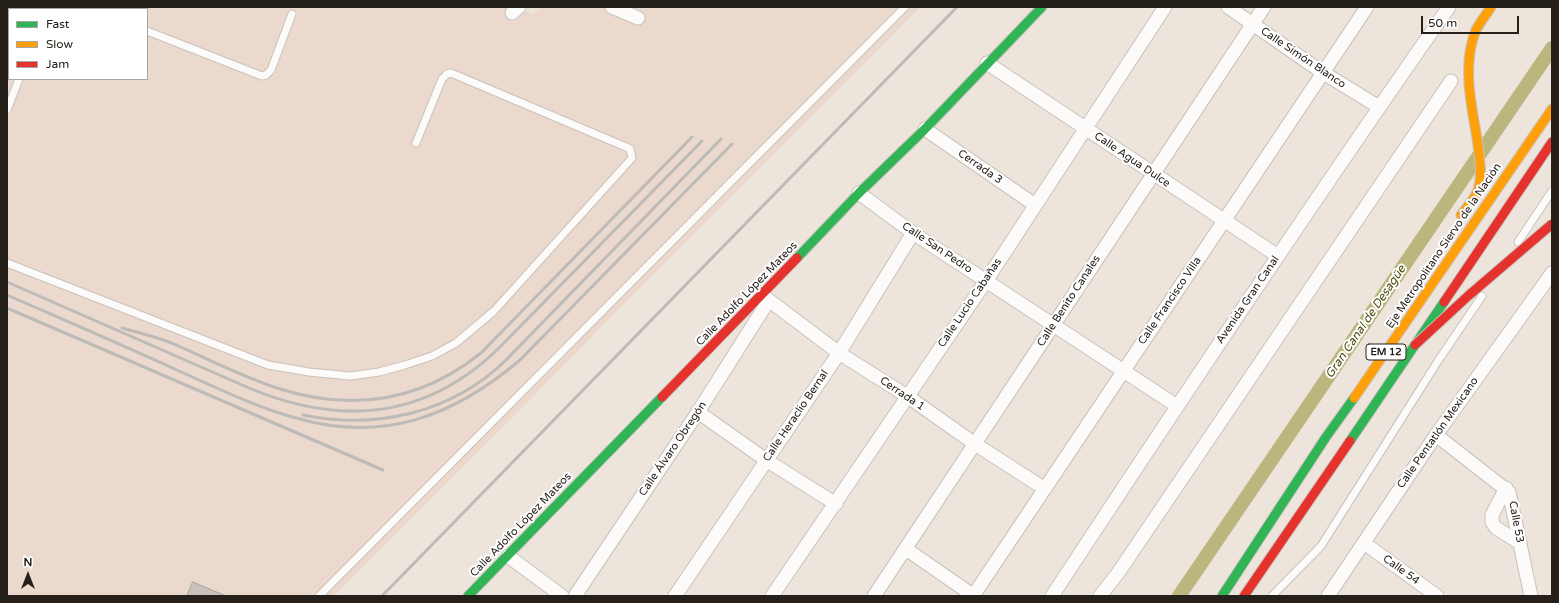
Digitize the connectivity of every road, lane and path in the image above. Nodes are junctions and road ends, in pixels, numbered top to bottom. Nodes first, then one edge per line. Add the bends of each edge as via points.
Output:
1 (612, 7) edge
2 (905, 7) edge
3 (1042, 7) edge
4 (1165, 7) edge
5 (1228, 7) edge
6 (1264, 7) edge
7 (1366, 7) edge
8 (1449, 7) edge
9 (1491, 7) edge
10 (292, 14) dead end
11 (638, 18) dead end
12 (1253, 24) junction
13 (148, 31) edge
14 (987, 62) junction
15 (1322, 72) junction
16 (19, 80) edge
17 (1450, 82) dead end
18 (1379, 107) junction
19 (1552, 109) edge
20 (7, 110) edge
21 (1085, 128) junction
22 (925, 129) junction
23 (1552, 142) edge
24 (416, 143) dead end
25 (1153, 174) junction
26 (1552, 191) edge
27 (859, 194) junction
28 (1035, 205) junction
29 (1223, 220) junction
30 (1455, 224) dead end
31 (1552, 224) edge
32 (913, 233) junction
33 (1278, 256) junction
34 (7, 263) edge
35 (1552, 273) edge
36 (986, 281) junction
37 (766, 298) junction
38 (1393, 324) dead end
39 (1053, 325) junction
40 (1415, 346) junction
41 (839, 353) junction
42 (1123, 372) junction
43 (1363, 386) junction
44 (907, 396) junction
45 (1177, 406) junction
46 (698, 412) junction
47 (1436, 435) junction
48 (975, 444) junction
49 (766, 460) junction
50 (1506, 488) junction
51 (1045, 489) junction
52 (836, 504) junction
53 (1364, 543) junction
54 (1520, 543) junction
55 (906, 549) junction
56 (508, 556) junction
57 (319, 596) edge
58 (468, 596) edge
59 (562, 596) edge
60 (575, 596) edge
61 (675, 596) edge
62 (772, 596) edge
63 (874, 596) edge
64 (974, 596) edge
65 (1052, 596) edge
66 (1100, 596) edge
67 (1222, 596) edge
68 (1244, 596) edge
69 (1272, 596) edge
70 (1328, 596) edge
71 (1437, 596) edge
72 (1531, 596) edge

1 - 11 street
2 - 57 lane
3 - 14 main road, Calle Adolfo López Mateos
4 - 21 street, Calle Lucio Cabañas
5 - 12 street, Calle Simón Blanco
6 - 12 street, Calle Benito Canales
7 - 15 street, Calle Francisco Villa
8 - 18 street, Avenida Gran Canal
9 - 30 main road via 1475,33 1471,52 1470,71 1478,147 1477,191
10 - 13 lane via 271,70 262,76
12 - 15 street, Calle Simón Blanco
12 - 25 street, Calle Benito Canales
14 - 21 street, Calle Agua Dulce
14 - 22 main road, Calle Adolfo López Mateos
15 - 18 street, Calle Simón Blanco
15 - 29 street, Calle Francisco Villa
16 - 20 lane
17 - 66 street
18 - 33 street, Avenida Gran Canal
19 - 43 main road, Eje Metropolitano Siervo de la Nación / EM 12
21 - 25 street, Calle Agua Dulce
21 - 28 street, Calle Lucio Cabañas
22 - 27 main road, Calle Adolfo López Mateos
22 - 28 street, Cerrada 3
23 - 40 main road, EM 12, bridge
24 - 34 lane via 442,79 451,73 626,147 630,149 632,158 494,311 456,343 432,356 379,372 350,376 268,365
25 - 29 street, Calle Agua Dulce
25 - 39 street, Calle Benito Canales
26 - 69 lane via 1438,361 1321,546
27 - 32 street, Calle San Pedro
27 - 37 main road, Calle Adolfo López Mateos
28 - 36 street, Calle Lucio Cabañas
29 - 33 street, Calle Agua Dulce
29 - 42 street, Calle Francisco Villa
31 - 40 main road, bridge via 1468,296
32 - 36 street, Calle San Pedro
32 - 41 street, Calle Heraclio Bernal
33 - 45 street, Avenida Gran Canal
35 - 47 street, Calle Pentatlón Mexicano
36 - 39 street, Calle San Pedro
36 - 44 street, Calle Lucio Cabañas
37 - 41 street, Cerrada 1
37 - 46 street, Calle Álvaro Obregón
37 - 56 main road, Calle Adolfo López Mateos
38 - 43 main road
39 - 42 street, Calle San Pedro
39 - 48 street, Calle Benito Canales
40 - 68 main road, EM 12
41 - 44 street, Cerrada 1
41 - 49 street, Calle Heraclio Bernal
42 - 45 street, Calle San Pedro
42 - 51 street, Calle Francisco Villa
43 - 67 main road, Eje Metropolitano Siervo de la Nación / EM 12 via 1326,436
44 - 48 street, Cerrada 1
44 - 52 street, Calle Lucio Cabañas
45 - 65 street, Avenida Gran Canal
46 - 49 street
46 - 60 street, Calle Álvaro Obregón
47 - 50 street, Calle 53
47 - 53 street, Calle Pentatlón Mexicano
48 - 51 street, Cerrada 1
48 - 55 street, Calle Benito Canales
49 - 52 street
49 - 61 street, Calle Heraclio Bernal
50 - 54 street, Calle 53 via 1511,498
50 - 54 street via 1492,515 1492,522 1496,528
51 - 64 street, Calle Francisco Villa
52 - 62 street, Calle Lucio Cabañas
53 - 70 street, Calle Pentatlón Mexicano
53 - 71 street, Calle 54
54 - 72 street, Calle 53
55 - 63 street, Calle Benito Canales
55 - 64 street
56 - 58 main road, Calle Adolfo López Mateos
56 - 59 street

